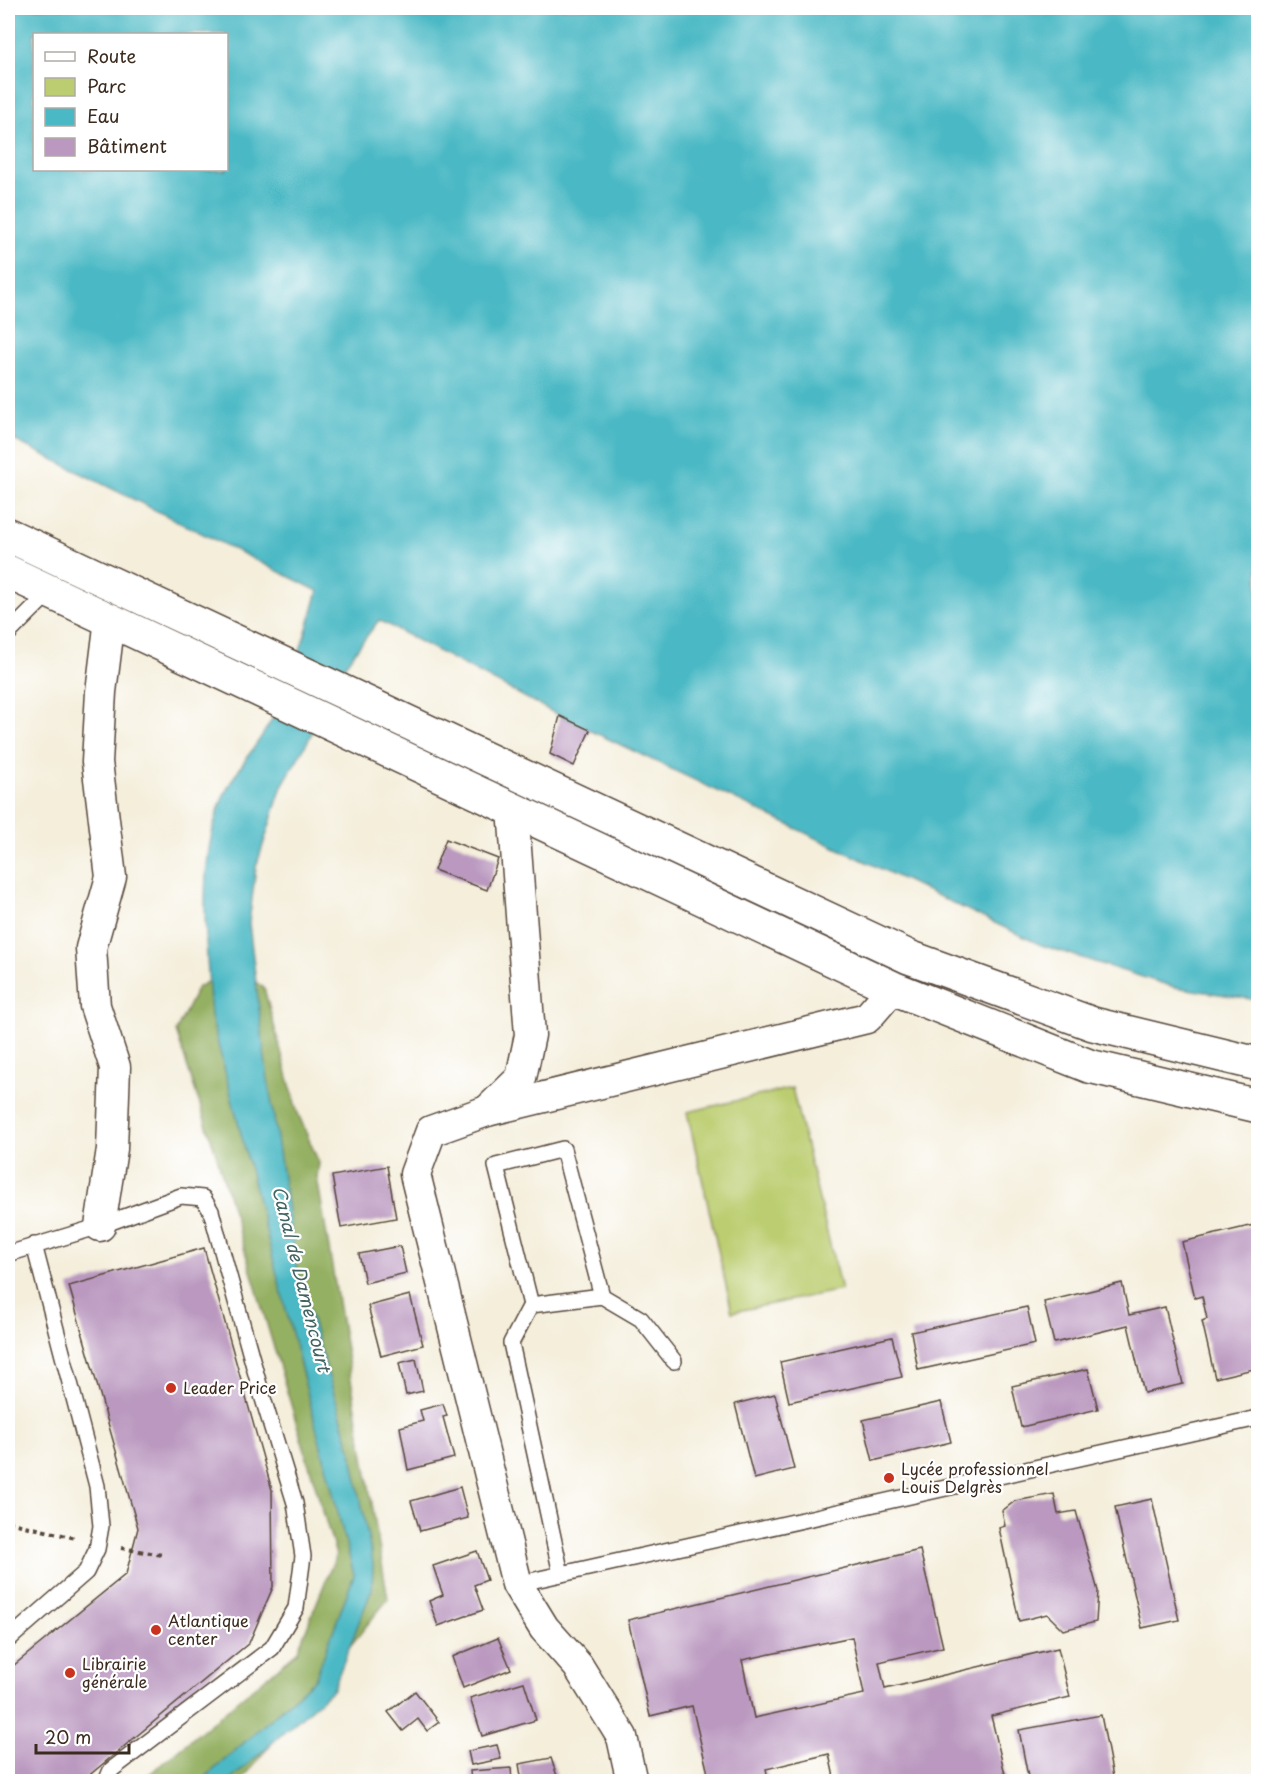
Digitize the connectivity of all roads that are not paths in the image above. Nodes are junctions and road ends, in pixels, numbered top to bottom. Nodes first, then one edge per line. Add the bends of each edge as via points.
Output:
1 (8, 535) edge
2 (8, 572) edge
3 (50, 592) junction
4 (110, 619) junction
5 (8, 634) edge
6 (513, 810) junction
7 (892, 988) junction
8 (1258, 1064) edge
9 (1258, 1106) edge
10 (488, 1111) junction
11 (100, 1226) junction
12 (18, 1248) edge
13 (602, 1296) junction
14 (531, 1305) junction
15 (674, 1361) dead end
16 (1258, 1418) edge
17 (561, 1574) junction
18 (517, 1584) junction
19 (8, 1640) edge
20 (108, 1776) edge
21 (99, 1782) edge
22 (632, 1782) edge

1 - 8 main road via 909,957 1093,1024
2 - 3 main road
3 - 4 main road
3 - 5 lane
4 - 6 main road
4 - 11 street via 97,762 111,877 91,948 95,1006 115,1067 112,1149
6 - 7 main road
6 - 10 street via 530,1035 521,1078
7 - 9 main road via 1089,1066
7 - 10 street via 867,1018
10 - 18 street via 430,1131 415,1174
11 - 12 lane
11 - 20 lane via 181,1196 203,1198 211,1211 295,1503 303,1556 296,1608 272,1648
12 - 19 lane via 42,1279 97,1486 101,1526 97,1549 86,1572
13 - 14 lane
13 - 14 lane via 563,1149 496,1166
13 - 15 lane via 641,1319
14 - 17 lane via 511,1343
16 - 17 lane
17 - 18 lane
18 - 22 street via 544,1628 578,1666 622,1737
20 - 21 lane

